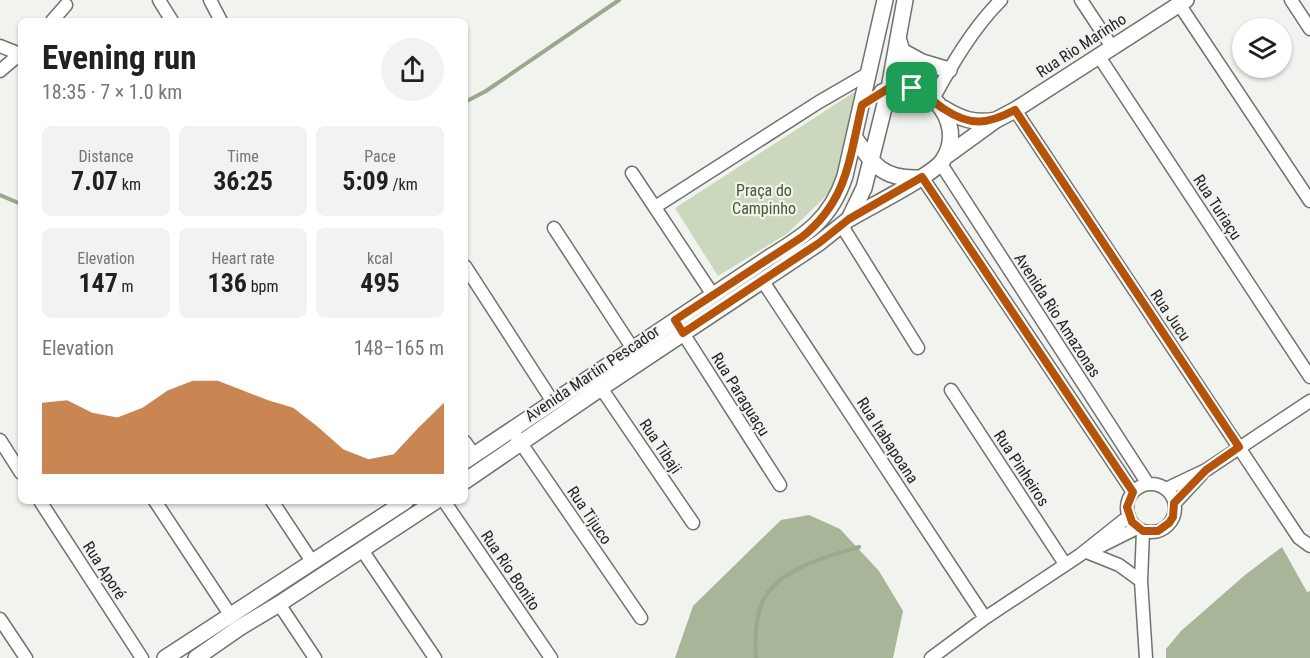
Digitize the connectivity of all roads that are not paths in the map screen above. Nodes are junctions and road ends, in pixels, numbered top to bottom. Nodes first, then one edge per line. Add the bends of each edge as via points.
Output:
1 (159, 0) edge
2 (210, 0) edge
3 (885, 0) edge
4 (905, 0) edge
5 (1001, 0) edge
6 (1081, 0) edge
7 (1291, 0) edge
8 (66, 2) edge
9 (1182, 2) edge
10 (54, 18) edge
11 (65, 18) edge
12 (170, 18) edge
13 (219, 18) edge
14 (1310, 29) edge
15 (897, 35) junction
16 (0, 46) edge
17 (1112, 47) junction
18 (902, 51) junction
19 (18, 52) edge
20 (1098, 55) junction
21 (18, 56) edge
22 (949, 70) junction
23 (0, 71) edge
24 (869, 73) junction
25 (889, 88) junction
26 (933, 100) junction
27 (862, 105) junction
28 (1015, 110) junction
29 (996, 120) junction
30 (855, 138) junction
31 (943, 160) junction
32 (872, 162) junction
33 (632, 173) dead end
34 (920, 178) junction
35 (1310, 201) edge
36 (655, 207) junction
37 (845, 222) junction
38 (554, 228) dead end
39 (468, 271) edge
40 (762, 280) junction
41 (712, 295) junction
42 (675, 320) junction
43 (683, 333) junction
44 (918, 348) dead end
45 (633, 349) junction
46 (1310, 377) edge
47 (601, 388) junction
48 (951, 390) dead end
49 (1310, 401) edge
50 (553, 402) junction
51 (512, 430) junction
52 (0, 441) edge
53 (522, 443) junction
54 (1239, 447) junction
55 (468, 453) edge
56 (18, 468) edge
57 (1206, 470) junction
58 (468, 479) edge
59 (1148, 484) junction
60 (780, 485) dead end
61 (1166, 489) junction
62 (1133, 492) junction
63 (1174, 503) junction
64 (41, 504) edge
65 (157, 504) edge
66 (274, 504) edge
67 (399, 504) edge
68 (431, 504) edge
69 (446, 504) edge
70 (384, 510) edge
71 (1128, 516) junction
72 (693, 523) dead end
73 (1140, 529) junction
74 (348, 539) junction
75 (1310, 546) edge
76 (362, 550) junction
77 (1084, 554) junction
78 (313, 563) junction
79 (1065, 564) junction
80 (327, 573) junction
81 (1141, 581) junction
82 (279, 604) junction
83 (231, 615) junction
84 (640, 618) dead end
85 (985, 618) junction
86 (0, 619) edge
87 (198, 657) edge
88 (26, 658) edge
89 (142, 658) edge
90 (165, 658) edge
91 (315, 658) edge
92 (435, 658) edge
93 (551, 658) edge
94 (931, 658) edge
95 (1146, 658) edge

1 - 12 street
2 - 13 street
3 - 24 street, Avenida Martin Pescador
4 - 15 street
5 - 22 street
6 - 17 street
7 - 14 street
8 - 10 street
8 - 11 street
9 - 17 street, Rua Rio Marinho
9 - 35 street
15 - 18 street
15 - 25 street
16 - 19 street
17 - 20 street, Rua Rio Marinho
18 - 22 street
18 - 26 street
20 - 28 street, Rua Rio Marinho
20 - 46 street, Rua Turiaçu
21 - 23 street
22 - 26 street
24 - 27 street, Avenida Martin Pescador
24 - 36 street
25 - 26 street via 912,88
25 - 27 street
25 - 32 street
26 - 29 street, Rua Rio Marinho via 968,121
26 - 31 street via 950,123 950,144
27 - 30 street, Avenida Martin Pescador
28 - 29 street, Rua Rio Marinho
28 - 54 street, Rua Jucu
29 - 31 street, Rua Rio Marinho
30 - 32 street
30 - 41 street, Avenida Martin Pescador via 841,188 816,226
31 - 34 street
31 - 59 street, Avenida Rio Amazonas
32 - 34 street via 888,175
32 - 37 street via 864,188
33 - 36 street
34 - 37 street, Avenida Martin Pescador
34 - 62 street
36 - 41 street
37 - 40 street, Avenida Martin Pescador
37 - 44 street
38 - 45 street
39 - 50 street
40 - 43 street, Avenida Martin Pescador
40 - 85 street, Rua Itabapoana
41 - 42 street, Avenida Martin Pescador
42 - 43 street, Rua Paraguaçu
42 - 45 street, Avenida Martin Pescador
43 - 47 street, Avenida Martin Pescador
43 - 60 street, Rua Paraguaçu
45 - 50 street, Avenida Martin Pescador
47 - 53 street, Avenida Martin Pescador
47 - 72 street, Rua Tibaji
48 - 79 street, Rua Pinheiros
49 - 54 street
50 - 51 street, Avenida Martin Pescador
51 - 53 street, Rua Tijuco
51 - 55 street, Avenida Martin Pescador
52 - 56 street
53 - 58 street, Avenida Martin Pescador
53 - 84 street, Rua Tijuco
54 - 57 street
54 - 75 street, Rua Jucu via 1299,538
57 - 61 street
57 - 63 street
59 - 61 street
59 - 62 street
61 - 63 street
62 - 71 street
63 - 73 street via 1173,517 1164,528
64 - 89 street, Rua Aporé
65 - 83 street
66 - 78 street
67 - 70 street
68 - 76 street
69 - 93 street, Rua Rio Bonito
70 - 74 street
70 - 76 street via 377,526 359,539
71 - 73 street
71 - 77 street
73 - 77 street
73 - 81 street
74 - 78 street
74 - 80 street via 350,551 331,564
76 - 80 street
76 - 92 street
77 - 79 street
77 - 81 street via 1119,565
78 - 83 street
79 - 85 street
80 - 82 street
81 - 95 street
82 - 87 street
82 - 91 street
83 - 90 street
85 - 94 street
86 - 88 street

